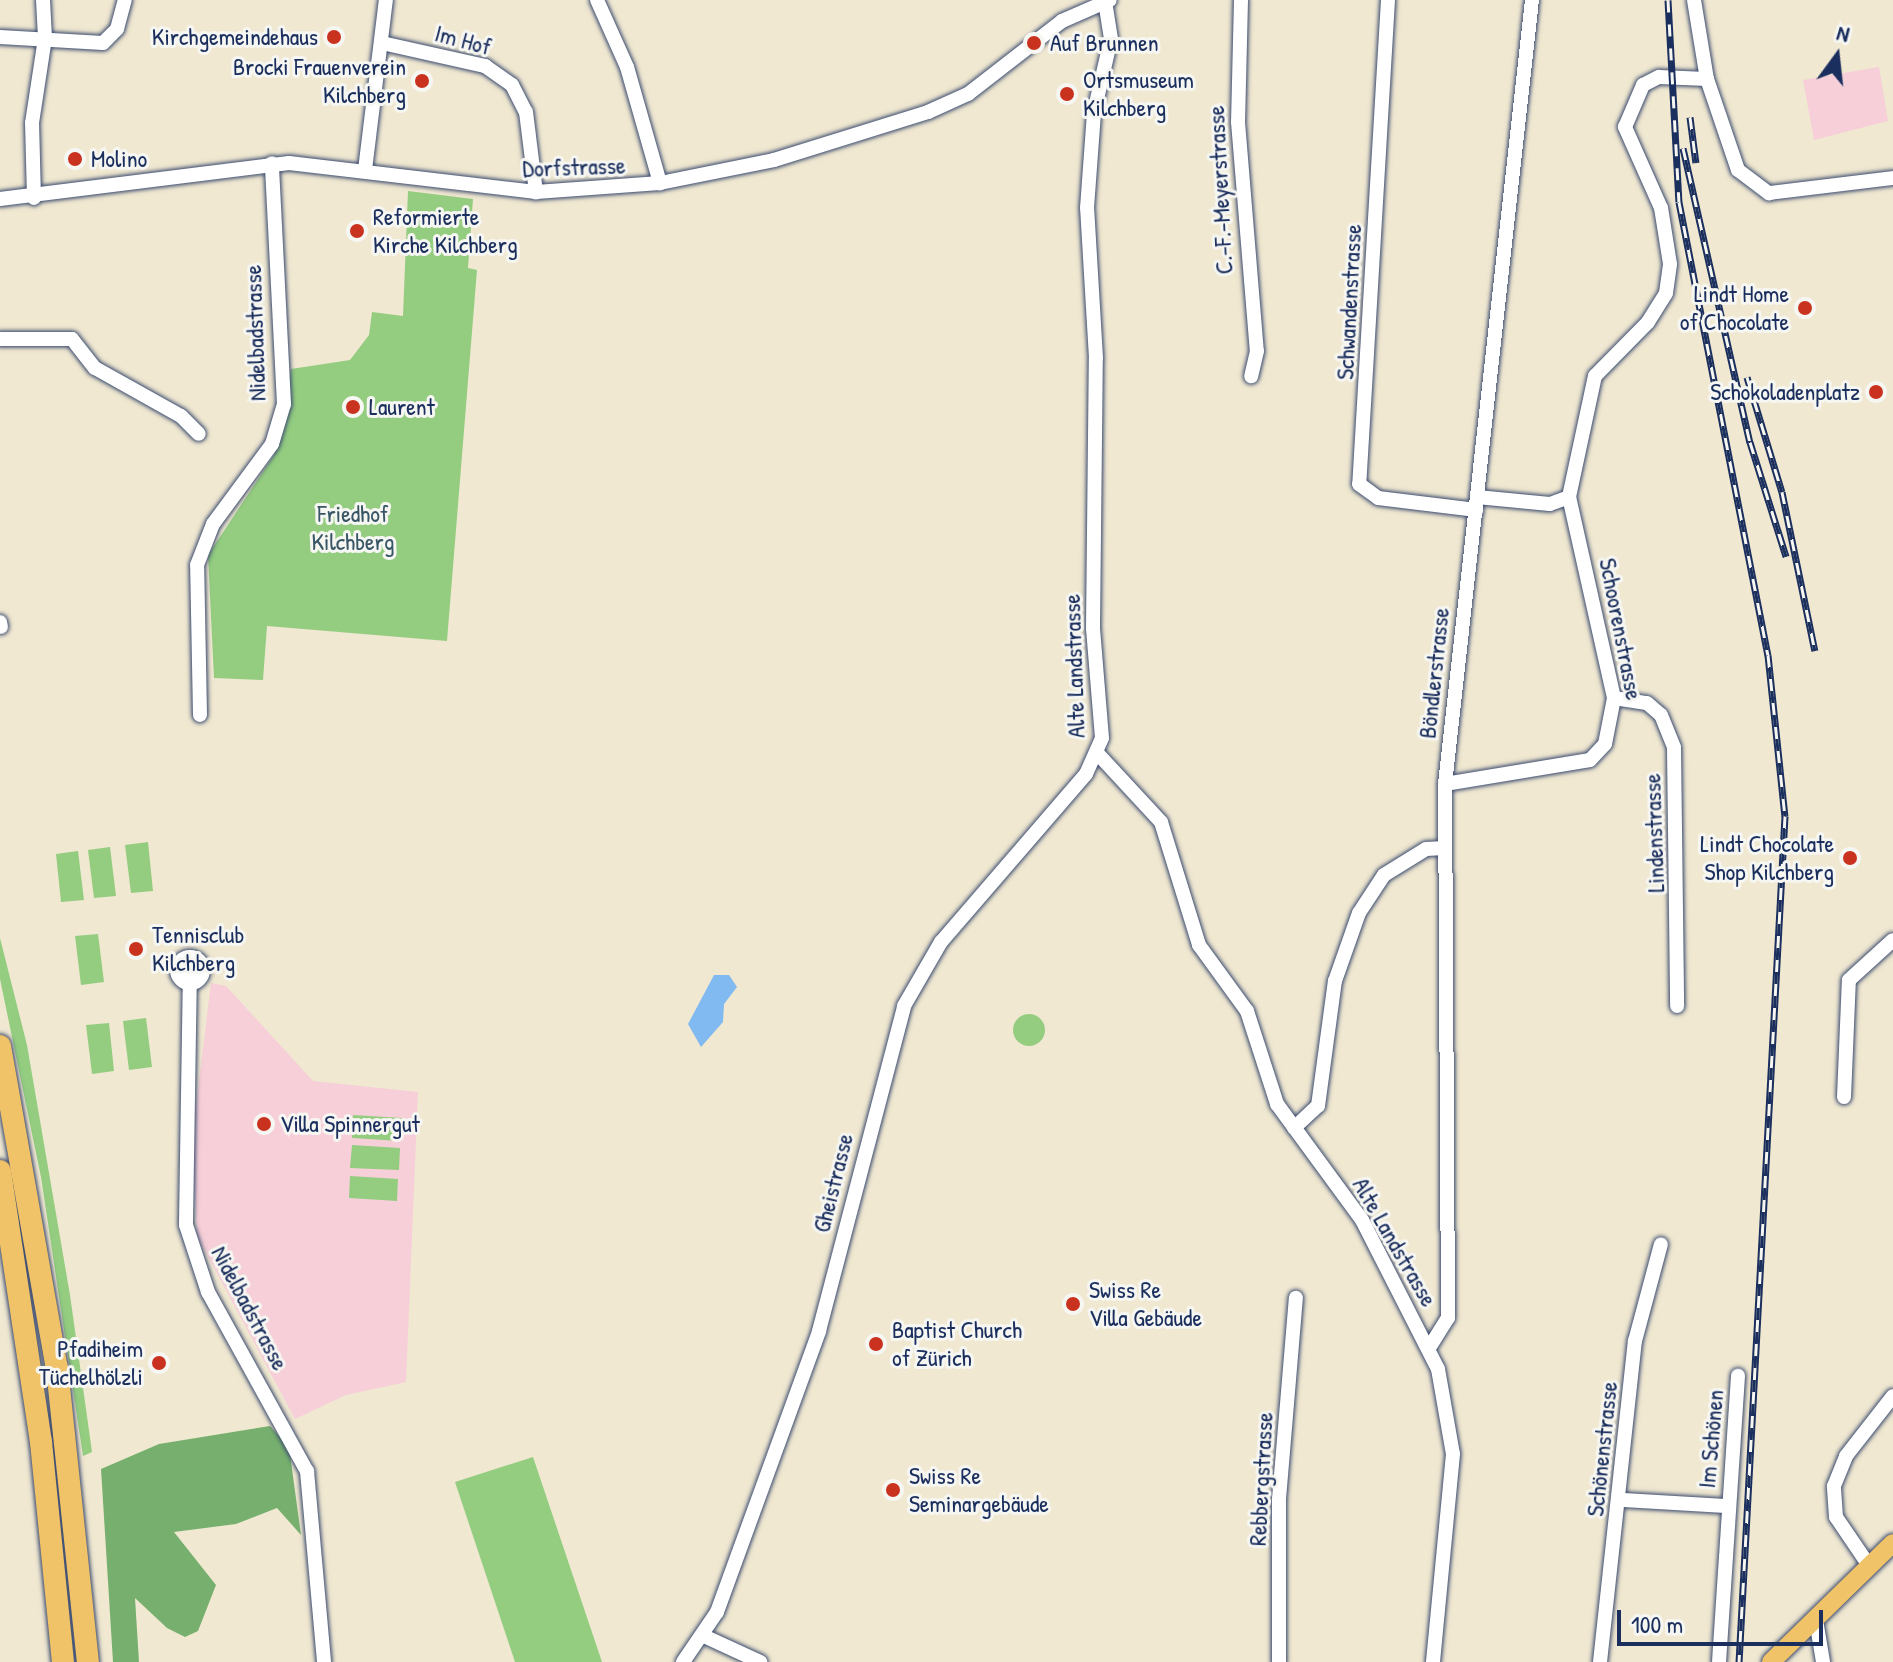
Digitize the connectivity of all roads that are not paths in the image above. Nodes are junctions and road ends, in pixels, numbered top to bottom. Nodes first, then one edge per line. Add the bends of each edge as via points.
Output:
1 (43, 0) edge
2 (125, 0) edge
3 (386, 0) edge
4 (597, 0) edge
5 (1241, 0) edge
6 (1388, 0) edge
7 (1532, 0) edge
8 (1694, 0) edge
9 (1107, 1) edge
10 (0, 37) edge
11 (45, 38) junction
12 (382, 43) junction
13 (1707, 79) junction
14 (272, 163) junction
15 (365, 170) junction
16 (1893, 178) edge
17 (660, 183) junction
18 (536, 192) junction
19 (34, 198) junction
20 (0, 199) edge
21 (0, 339) edge
22 (1251, 376) dead end
23 (199, 434) dead end
24 (1569, 497) junction
25 (1476, 504) junction
26 (1614, 698) junction
27 (200, 715) dead end
28 (1097, 753) junction
29 (1445, 784) junction
30 (1444, 848) junction
31 (1893, 940) edge
32 (190, 968) dead end
33 (1677, 1006) dead end
34 (0, 1046) edge
35 (1844, 1097) dead end
36 (1294, 1128) junction
37 (0, 1171) edge
38 (1661, 1244) dead end
39 (1296, 1298) dead end
40 (1429, 1348) junction
41 (1738, 1376) dead end
42 (1893, 1396) edge
43 (1622, 1500) junction
44 (1727, 1506) junction
45 (1893, 1543) edge
46 (1870, 1567) junction
47 (1816, 1620) junction
48 (706, 1637) junction
49 (63, 1662) edge
50 (88, 1662) edge
51 (324, 1662) edge
52 (683, 1662) edge
53 (760, 1662) edge
54 (1279, 1662) edge
55 (1433, 1662) edge
56 (1600, 1662) edge
57 (1719, 1662) edge
58 (1771, 1662) edge
59 (1823, 1662) edge

1 - 11 street
2 - 11 street via 112,40
3 - 12 street
4 - 17 street via 645,121
5 - 22 street, C.-F.-Meyerstrasse via 1238,122 1257,351
6 - 25 street, Schwandenstrasse via 1359,484 1378,498
7 - 25 street, Böndlerstrasse
8 - 13 street
9 - 17 street, Dorfstrasse via 1062,21 968,94 928,112 774,160
9 - 28 street, Alte Landstrasse via 1112,26 1094,112 1087,208 1096,358
10 - 11 street
11 - 19 street via 32,123
12 - 15 street
12 - 18 street, Im Hof via 485,66 512,85 526,112
13 - 16 street via 1738,170 1761,190 1779,195
13 - 24 street, Schoorenstrasse via 1654,79 1628,108 1627,136 1661,208 1669,279 1654,314 1598,370
14 - 15 street, Dorfstrasse
14 - 19 street, Dorfstrasse
14 - 27 street, Nidelbadstrasse via 284,404 272,444 213,524 197,565
15 - 18 street, Dorfstrasse
17 - 18 street, Dorfstrasse
19 - 20 street, Dorfstrasse
21 - 23 street via 72,339 95,368 181,416
24 - 25 street via 1550,504
24 - 26 street, Schoorenstrasse
25 - 29 street, Böndlerstrasse
26 - 29 street, Schoorenstrasse via 1614,721 1590,760
26 - 33 street, Lindenstrasse via 1647,703 1661,715 1674,748
28 - 36 street, Alte Landstrasse via 1161,822 1199,945 1247,1011 1277,1104
28 - 48 street, Gheistrasse via 941,942 904,1006 819,1331
29 - 30 street, Böndlerstrasse
30 - 36 street via 1426,849 1384,875 1359,913 1335,981 1318,1106
30 - 40 street, Böndlerstrasse via 1448,1318
31 - 35 street via 1849,980
32 - 51 street, Nidelbadstrasse via 186,1225 208,1292 307,1471
34 - 50 highway via 57,1368
36 - 40 street, Alte Landstrasse via 1362,1220
37 - 49 highway via 38,1413
38 - 43 street, Schönenstrasse via 1635,1341
39 - 54 street, Rebbergstrasse via 1279,1499
40 - 55 street, Alte Landstrasse via 1453,1454
41 - 44 street, Im Schönen
42 - 46 street via 1846,1456 1834,1486 1836,1517
43 - 44 street, Im Schönen
43 - 56 street, Schönenstrasse
44 - 57 street, Im Schönen
45 - 46 main road
46 - 47 main road
47 - 58 main road
47 - 59 street
48 - 52 street, Gheistrasse
48 - 53 street

